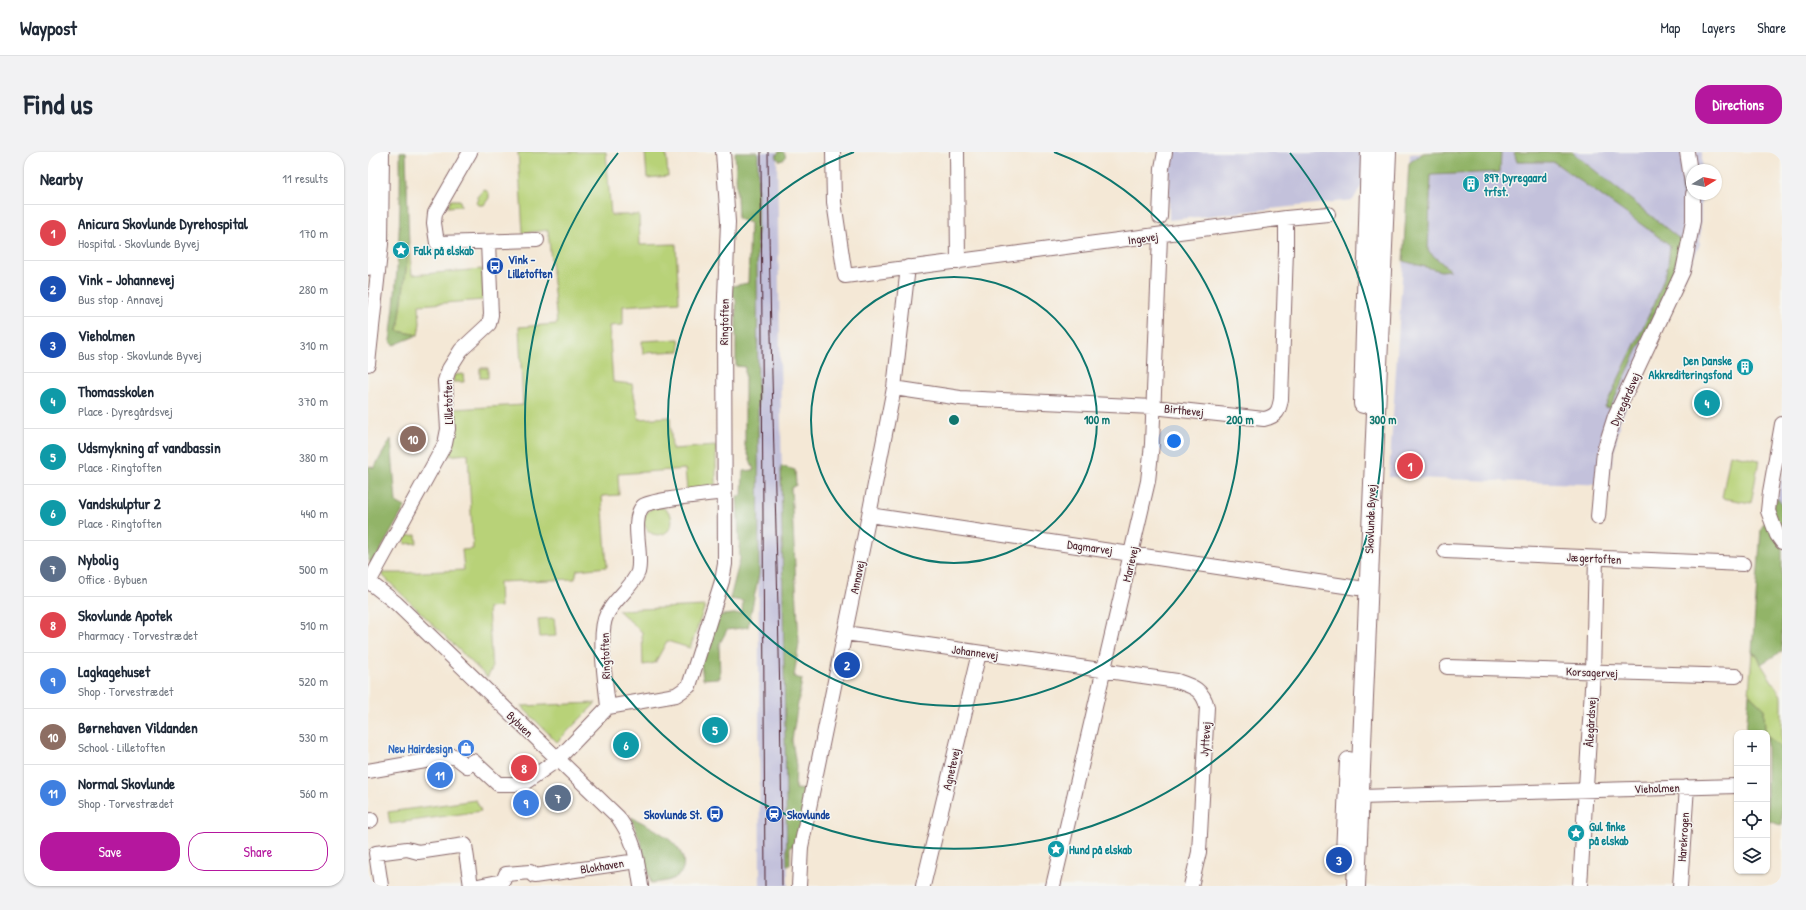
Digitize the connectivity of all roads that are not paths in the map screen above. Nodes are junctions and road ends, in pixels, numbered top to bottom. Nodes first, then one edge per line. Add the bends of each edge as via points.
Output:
1 (370, 152) edge
2 (382, 152) edge
3 (470, 152) edge
4 (723, 152) edge
5 (833, 152) edge
6 (957, 152) edge
7 (1165, 152) edge
8 (1370, 152) edge
9 (1387, 152) edge
10 (1687, 152) edge
11 (1689, 164) edge
12 (1693, 200) edge
13 (1328, 214) dead end
14 (1160, 218) dead end
15 (1286, 218) junction
16 (1160, 236) junction
17 (537, 240) dead end
18 (488, 242) junction
19 (958, 262) junction
20 (908, 267) junction
21 (368, 268) edge
22 (368, 364) edge
23 (894, 388) junction
24 (1153, 407) junction
25 (1782, 424) edge
26 (723, 492) junction
27 (870, 515) junction
28 (1598, 517) dead end
29 (1782, 542) edge
30 (1444, 551) dead end
31 (1132, 554) junction
32 (1596, 558) junction
33 (1743, 564) dead end
34 (369, 582) edge
35 (1358, 588) junction
36 (845, 633) junction
37 (979, 653) junction
38 (1447, 667) dead end
39 (1104, 672) junction
40 (1593, 672) junction
41 (1736, 676) dead end
42 (608, 707) junction
43 (557, 760) junction
44 (368, 771) edge
45 (1734, 786) edge
46 (1687, 787) junction
47 (1586, 791) junction
48 (1360, 798) junction
49 (637, 860) junction
50 (382, 886) edge
51 (471, 886) edge
52 (478, 886) edge
53 (641, 886) edge
54 (799, 886) edge
55 (924, 886) edge
56 (1053, 886) edge
57 (1191, 886) edge
58 (1344, 886) edge
59 (1356, 886) edge
60 (1580, 886) edge
61 (1680, 886) edge

1 - 21 street via 371,215
2 - 22 street via 381,244
3 - 18 street via 436,213 434,222 437,243
4 - 26 street, Ringtoften via 728,222 724,322
5 - 20 street, Ingevej via 834,202 845,276
6 - 19 street
7 - 14 street
8 - 35 main road, Skovlunde Byvej
9 - 48 main road, Skovlunde Byvej
10 - 11 street
12 - 28 street, Dyregårdsvej via 1693,221 1683,271 1615,416 1604,451
13 - 15 street, Ingevej
15 - 16 street, Ingevej
15 - 24 street, Birthevej via 1279,411 1273,417 1264,419
16 - 19 street, Ingevej
16 - 24 street, Marievej
17 - 18 street
18 - 34 street, Lilletoften via 491,315 489,324 461,350 449,369 445,381 448,429 445,444
19 - 20 street, Ingevej
20 - 23 street, Annavej
23 - 24 street, Birthevej via 960,398
23 - 27 street, Annavej
24 - 31 street, Marievej via 1148,481
25 - 29 street via 1768,511
26 - 42 street, Ringtoften via 725,564 689,686 676,695
26 - 42 street, Ringtoften via 649,502 639,512 638,572 607,614 602,631
27 - 31 street, Dagmarvej
27 - 36 street, Annavej
30 - 32 street, Jægertoften
31 - 35 street, Dagmarvej
31 - 39 street, Marievej
32 - 33 street, Jægertoften
32 - 40 street, Ålegårdsvej
34 - 43 street, Bybuen via 396,603
35 - 58 main road, Skovlunde Byvej
36 - 37 street, Johannevej
36 - 54 street, Annavej via 801,847
37 - 39 street, Johannevej
37 - 55 street, Agnetevej
38 - 40 street, Korsagervej
39 - 56 street, Marievej
39 - 57 street, Jyttevej via 1189,684 1200,691 1206,702 1199,852
40 - 41 street, Korsagervej
40 - 47 street, Ålegårdsvej
42 - 43 street
43 - 44 street via 523,784 498,784 473,760 467,766 454,756
43 - 49 street, Bybuen via 618,817 630,834
45 - 46 street, Vieholmen
46 - 47 street, Vieholmen
46 - 61 street, Harekrogen
47 - 48 street, Vieholmen
47 - 60 street, Ålegårdsvej
48 - 59 main road, Skovlunde Byvej
49 - 52 street, Blokhaven via 534,876 530,872 506,874 503,881
49 - 53 street, Bybuen
50 - 51 street via 376,853 407,849 418,852 465,845

